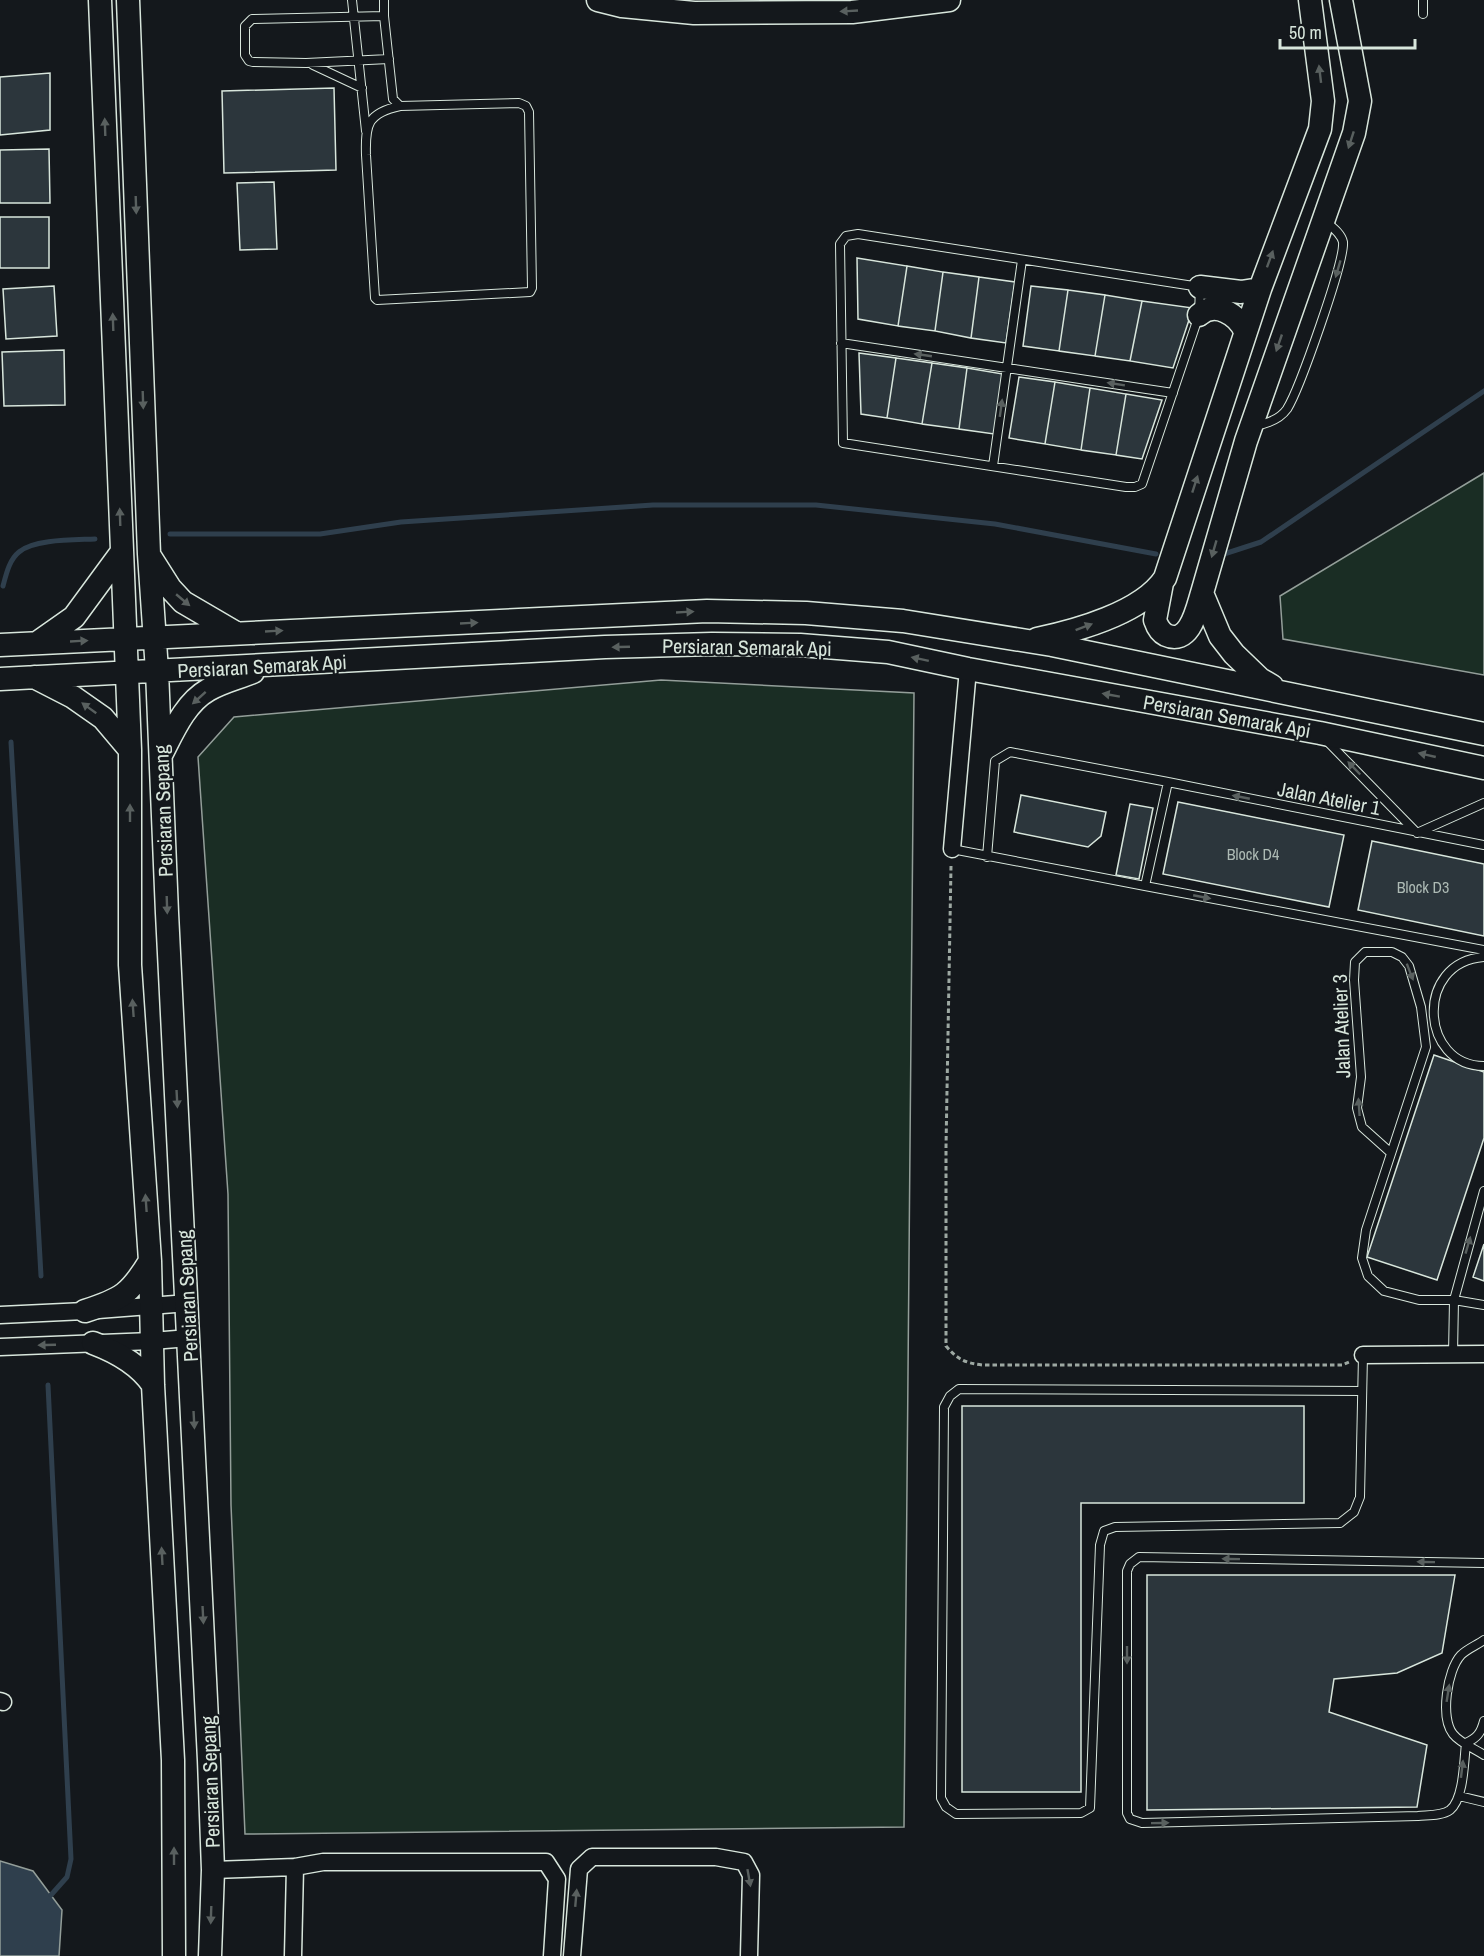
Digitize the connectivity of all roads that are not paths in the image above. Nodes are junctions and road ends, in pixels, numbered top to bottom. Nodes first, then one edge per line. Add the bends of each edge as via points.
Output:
1 (128, 0) edge
2 (138, 0) edge
3 (352, 0) edge
4 (384, 0) edge
5 (598, 0) edge
6 (949, 0) edge
7 (1310, 0) edge
8 (1341, 0) edge
9 (1423, 0) edge
10 (96, 6) edge
11 (1423, 14) dead end
12 (384, 16) junction
13 (354, 18) junction
14 (129, 42) junction
15 (389, 59) junction
16 (359, 60) junction
17 (306, 63) junction
18 (362, 88) junction
19 (400, 106) junction
20 (366, 131) junction
21 (1323, 219) junction
22 (1022, 260) junction
23 (1200, 287) junction
24 (1260, 289) junction
25 (1199, 315) junction
26 (1245, 331) junction
27 (841, 343) junction
28 (1007, 367) junction
29 (1173, 393) junction
30 (1251, 426) junction
31 (993, 466) junction
32 (121, 553) junction
33 (149, 554) junction
34 (1162, 583) junction
35 (1202, 593) junction
36 (236, 633) junction
37 (154, 636) junction
38 (124, 638) junction
39 (1027, 642) junction
40 (37, 643) junction
41 (0, 645) edge
42 (271, 665) junction
43 (968, 669) junction
44 (157, 670) junction
45 (126, 672) junction
46 (34, 677) junction
47 (0, 679) edge
48 (1280, 691) junction
49 (1320, 733) junction
50 (1484, 734) edge
51 (129, 750) junction
52 (160, 755) junction
53 (1484, 768) edge
54 (1168, 782) junction
55 (1484, 803) edge
56 (1417, 833) junction
57 (1484, 845) edge
58 (952, 849) joint
59 (987, 857) junction
60 (1145, 886) junction
61 (1484, 950) edge
62 (1484, 957) edge
63 (1484, 1066) edge
64 (1391, 1153) junction
65 (1484, 1191) edge
66 (150, 1261) junction
67 (1454, 1300) junction
68 (188, 1303) junction
69 (151, 1305) junction
70 (1484, 1305) edge
71 (85, 1311) junction
72 (0, 1315) edge
73 (189, 1338) junction
74 (152, 1341) junction
75 (93, 1343) junction
76 (0, 1347) edge
77 (1453, 1354) junction
78 (1484, 1354) edge
79 (1363, 1355) joint
80 (153, 1385) junction
81 (1362, 1391) junction
82 (1484, 1563) edge
83 (1484, 1640) edge
84 (1484, 1721) edge
85 (1466, 1743) junction
86 (1484, 1755) edge
87 (1459, 1796) junction
88 (1484, 1802) edge
89 (295, 1867) junction
90 (213, 1870) junction
91 (174, 1956) edge
92 (210, 1956) edge
93 (293, 1956) edge
94 (552, 1956) edge
95 (572, 1956) edge
96 (749, 1956) edge

1 - 14 street
2 - 14 street
3 - 13 lane
4 - 12 lane
6 -> 5 street via 852,12 783,13 694,13
24 -> 7 street via 1320,129 1323,101
8 -> 21 street via 1360,101 1354,133
9 - 11 lane
32 -> 10 street, Persiaran Sepang
12 - 13 lane
12 - 15 lane
13 - 16 lane
13 - 17 lane via 248,21 245,55 249,61
14 -> 33 street, Persiaran Sepang
15 - 16 lane
15 - 19 lane via 393,99
16 - 17 lane
16 - 18 lane
17 - 18 lane
18 - 20 lane
19 - 20 lane via 378,114
19 - 20 lane via 526,106 532,243 530,292 377,300
21 -> 30 street
21 -> 30 lane via 1343,242 1340,264 1311,350 1286,411 1264,424
22 - 23 lane
22 - 27 lane via 858,234 846,236 840,244
22 - 28 lane
23 - 24 street via 1241,292
23 - 25 lane
24 - 26 street
25 - 26 street via 1210,309 1232,313
25 - 29 lane
34 -> 26 street
28 -> 27 lane
27 - 31 lane via 843,443
29 -> 28 lane
31 -> 28 lane
29 - 31 lane via 1145,478 1136,488
30 -> 35 street
32 - 38 street, Persiaran Sepang
32 - 40 street via 74,617
33 -> 36 street via 183,602
33 - 37 street, Persiaran Sepang
34 - 35 street via 1155,620 1163,633 1171,636 1187,631
39 -> 34 street via 1068,633 1127,610
35 - 48 street via 1220,636 1234,654 1260,679
36 - 37 street, Persiaran Semarak Api
36 -> 39 street, Persiaran Semarak Api via 707,611 806,613 903,621
37 - 38 street, Persiaran Semarak Api
37 - 44 street, Persiaran Sepang
40 -> 38 street, Persiaran Semarak Api
38 - 45 street, Persiaran Sepang
39 - 48 street, Persiaran Semarak Api
40 - 41 street, Persiaran Semarak Api
43 -> 42 street, Persiaran Semarak Api via 888,652 712,644
42 - 44 street, Persiaran Semarak Api
42 -> 52 street via 208,690 188,709
49 -> 43 street, Persiaran Semarak Api
43 - 58 street
44 - 45 street, Persiaran Semarak Api
44 - 52 street, Persiaran Sepang
45 - 46 street, Persiaran Semarak Api
45 - 51 street, Persiaran Sepang
46 - 47 street, Persiaran Semarak Api
51 -> 46 street via 103,718
48 - 50 street, Persiaran Semarak Api
53 -> 49 street, Persiaran Semarak Api
56 -> 49 lane
66 -> 51 street, Persiaran Sepang via 130,965
52 -> 68 street, Persiaran Sepang
56 -> 54 lane, Jalan Atelier 1
54 - 59 lane, Jalan Atelier 1 via 1010,752 995,761
54 - 60 lane
55 - 56 lane
56 - 57 lane, Jalan Atelier 1
58 - 59 lane
59 - 60 lane
60 -> 61 lane
62 - 63 lane via 1459,964 1445,977 1432,1012 1436,1031 1446,1047 1460,1059
64 -> 64 lane, Jalan Atelier 3 via 1362,1127 1357,1108 1361,1077 1354,980 1355,963 1365,952 1392,952 1409,966 1426,1047
64 - 67 lane, Jalan Atelier 3 via 1366,1230 1362,1258 1368,1276 1384,1291 1419,1300
67 -> 65 lane
66 - 69 street, Persiaran Sepang
66 - 71 street via 127,1293
67 - 70 lane, Jalan Atelier 3
67 - 77 lane
68 - 69 street
68 - 73 street, Persiaran Sepang
69 - 71 street
69 - 74 street, Persiaran Sepang
71 - 72 street
73 - 74 street
73 -> 90 street, Persiaran Sepang
74 - 75 street
74 - 80 street, Persiaran Sepang
75 -> 76 street
75 - 80 street via 133,1364
77 - 78 street
77 - 79 street
79 - 81 lane
91 -> 80 street, Persiaran Sepang via 173,1760
81 - 81 lane via 959,1389 950,1396 944,1407 941,1798 946,1807 956,1814 1081,1814 1090,1808 1100,1545 1104,1531 1115,1527 1340,1523 1354,1512 1360,1497
82 -> 87 lane via 1139,1557 1127,1571 1130,1819 1142,1823 1418,1816 1451,1810
85 -> 83 lane via 1449,1729 1445,1713 1452,1669 1461,1655
84 - 85 lane via 1476,1738
85 - 86 lane
87 -> 85 lane
87 - 88 lane
89 - 90 street
89 - 93 street
89 - 94 street via 323,1862 546,1862 556,1879
90 -> 92 street, Persiaran Sepang
95 -> 96 street via 579,1869 592,1857 716,1857 744,1863 750,1875

